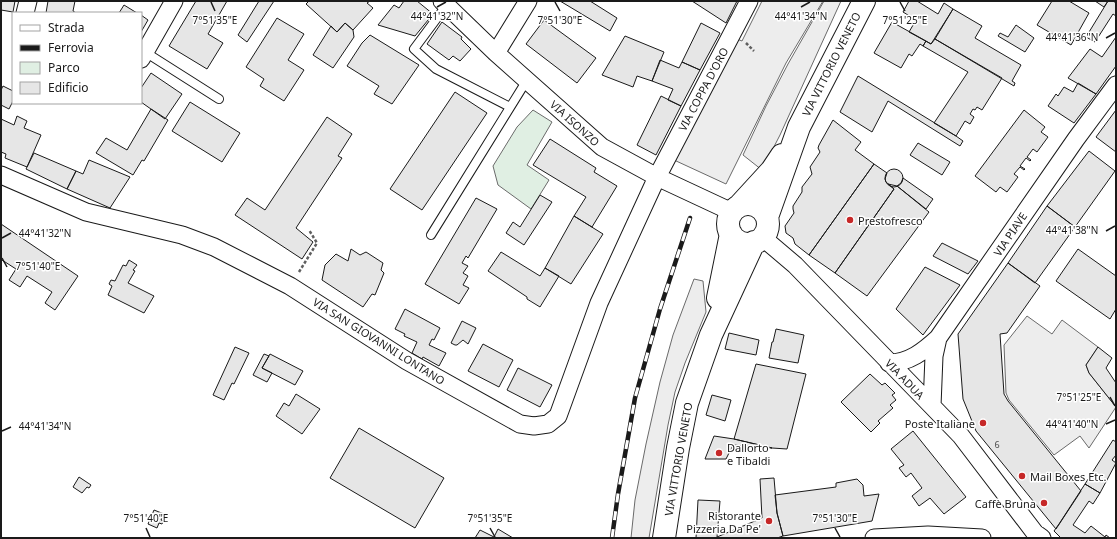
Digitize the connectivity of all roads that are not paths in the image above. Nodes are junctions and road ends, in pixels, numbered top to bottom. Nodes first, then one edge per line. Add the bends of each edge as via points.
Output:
1 (28, 1) edge
2 (174, 1) edge
3 (528, 1) edge
4 (749, 1) edge
5 (864, 1) edge
6 (444, 3) edge
7 (25, 12) edge
8 (496, 53) junction
9 (143, 55) edge
10 (527, 80) junction
11 (1116, 85) edge
12 (219, 99) dead end
13 (510, 106) junction
14 (799, 127) junction
15 (1, 175) edge
16 (657, 177) junction
17 (736, 209) junction
18 (761, 232) junction
19 (431, 234) dead end
20 (731, 234) junction
21 (711, 335) junction
22 (938, 338) junction
23 (889, 363) junction
24 (932, 406) junction
25 (1033, 536) edge
26 (664, 538) edge
27 (874, 538) edge
28 (982, 538) edge

1 - 7 street
2 - 9 street
3 - 8 street
4 - 16 street, VIA COPPA D'ORO
5 - 14 main road, VIA VITTORIO VENETO
6 - 8 street, VIA ISONZO
6 - 13 lane via 414,49 436,69
8 - 10 street, VIA ISONZO
9 - 12 lane
10 - 13 lane
10 - 16 street, VIA ISONZO via 602,148
11 - 22 street, VIA PIAVE
13 - 19 lane
14 - 17 main road, VIA VITTORIO VENETO via 772,170
14 - 18 main road, VIA VITTORIO VENETO
15 - 16 street, VIA SAN GIOVANNI LONTANO via 86,212 182,235 214,247 290,286 407,361 520,424 534,426 548,424 558,416 599,303
16 - 17 street, VIA ISONZO
17 - 18 main road via 752,204 764,211
17 - 20 main road via 728,221
18 - 20 main road via 748,244 735,239
18 - 21 main road, VIA VITTORIO VENETO
18 - 23 street, VIA ADUA
20 - 21 main road, VIA VITTORIO VENETO
21 - 26 main road, VIA VITTORIO VENETO via 687,403
22 - 23 street, VIA PIAVE via 907,360
22 - 24 street via 934,356
23 - 24 street, VIA ADUA
24 - 25 street, VIA ADUA via 961,436
27 - 28 street via 928,535

